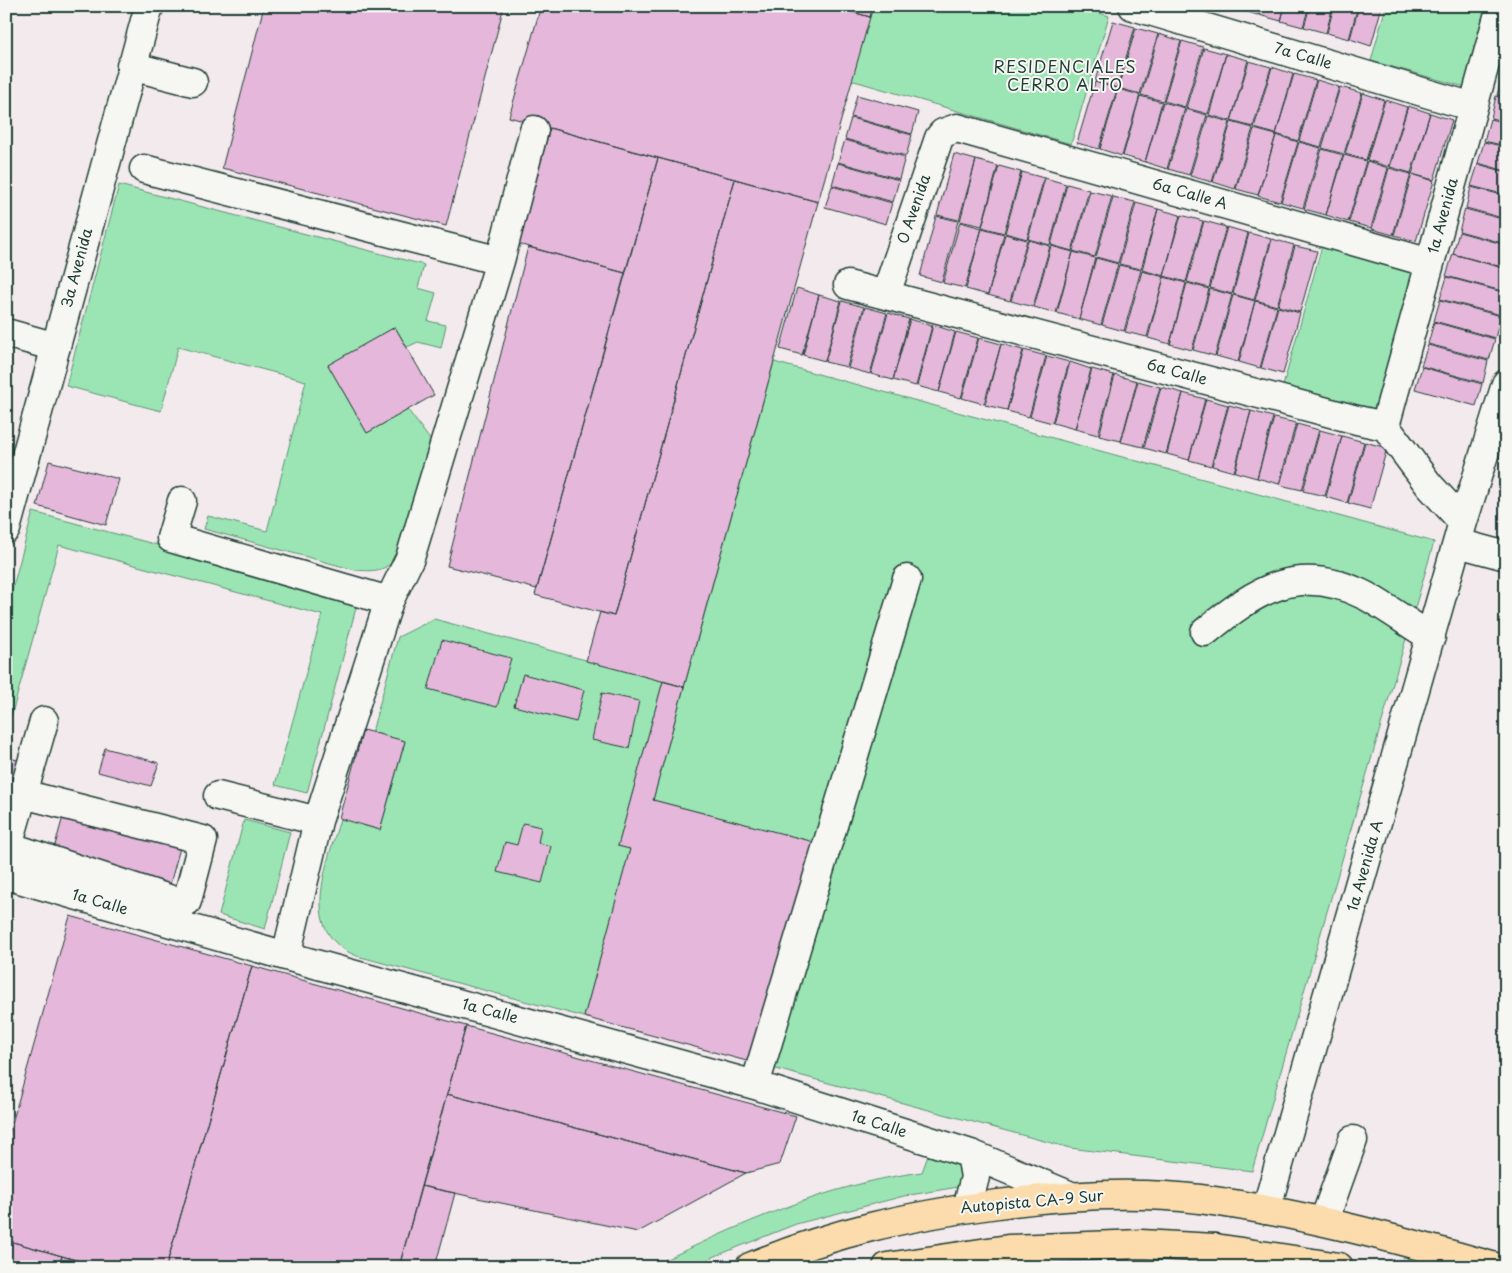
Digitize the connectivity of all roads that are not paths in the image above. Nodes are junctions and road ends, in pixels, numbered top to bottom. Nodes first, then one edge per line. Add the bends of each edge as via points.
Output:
1 (149, 6) edge
2 (1133, 6) edge
3 (1501, 6) edge
4 (131, 66) junction
5 (193, 82) dead end
6 (1473, 107) junction
7 (534, 130) dead end
8 (950, 130) joint
9 (144, 169) dead end
10 (500, 261) junction
11 (1430, 263) junction
12 (848, 285) dead end
13 (886, 294) junction
14 (6, 333) edge
15 (56, 347) junction
16 (1506, 384) edge
17 (1385, 426) junction
18 (182, 501) dead end
19 (7, 525) edge
20 (1460, 533) junction
21 (1506, 556) edge
22 (907, 579) dead end
23 (389, 601) junction
24 (1205, 632) dead end
25 (1431, 637) junction
26 (44, 721) dead end
27 (23, 794) junction
28 (218, 796) dead end
29 (318, 821) junction
30 (6, 875) edge
31 (286, 956) junction
32 (755, 1085) junction
33 (1353, 1140) dead end
34 (971, 1154) junction
35 (1071, 1196) junction
36 (968, 1208) junction
37 (1266, 1210) junction
38 (1324, 1221) junction
39 (1214, 1258) edge
40 (1310, 1264) edge
41 (750, 1267) edge
42 (887, 1267) edge
43 (1339, 1267) edge
44 (1495, 1267) edge

1 - 4 street, 3a Avenida
2 - 6 street, 7a Calle
3 - 6 street, 1a Avenida
4 - 5 street
4 - 15 street, 3a Avenida
6 - 11 street, 1a Avenida
7 - 10 street
8 - 11 street, 6a Calle A via 957,128 973,132
8 - 13 street, 0 Avenida via 939,138
9 - 10 street
10 - 23 street via 410,558
11 - 17 street, 1a Avenida
12 - 13 street, 6a Calle
13 - 17 street, 6a Calle
14 - 15 street
15 - 19 street, 3a Avenida
16 - 20 street, 1a Avenida A
17 - 20 street
18 - 23 street via 171,538
20 - 21 street
20 - 25 street, 1a Avenida A
22 - 32 street
23 - 29 street
24 - 25 street via 1250,599 1273,587 1326,580 1367,596
25 - 37 street, 1a Avenida A
26 - 27 street
27 - 27 street via 203,840 187,901 181,903 11,847 9,842
28 - 29 street
29 - 31 street
30 - 31 street, 1a Calle
31 - 32 street, 1a Calle
32 - 34 street, 1a Calle
33 - 38 street
34 - 35 street, 1a Calle
34 - 36 street via 975,1177
35 - 36 highway, Autopista CA-9 Sur
35 - 37 highway, Autopista CA-9 Sur via 1199,1199
36 - 41 highway, Autopista CA-9 Sur via 869,1226 802,1245
37 - 38 highway, Autopista CA-9 Sur
38 - 44 highway, Autopista CA-9 Sur
39 - 40 highway
39 - 42 highway via 1141,1244 1008,1248
40 - 43 highway

